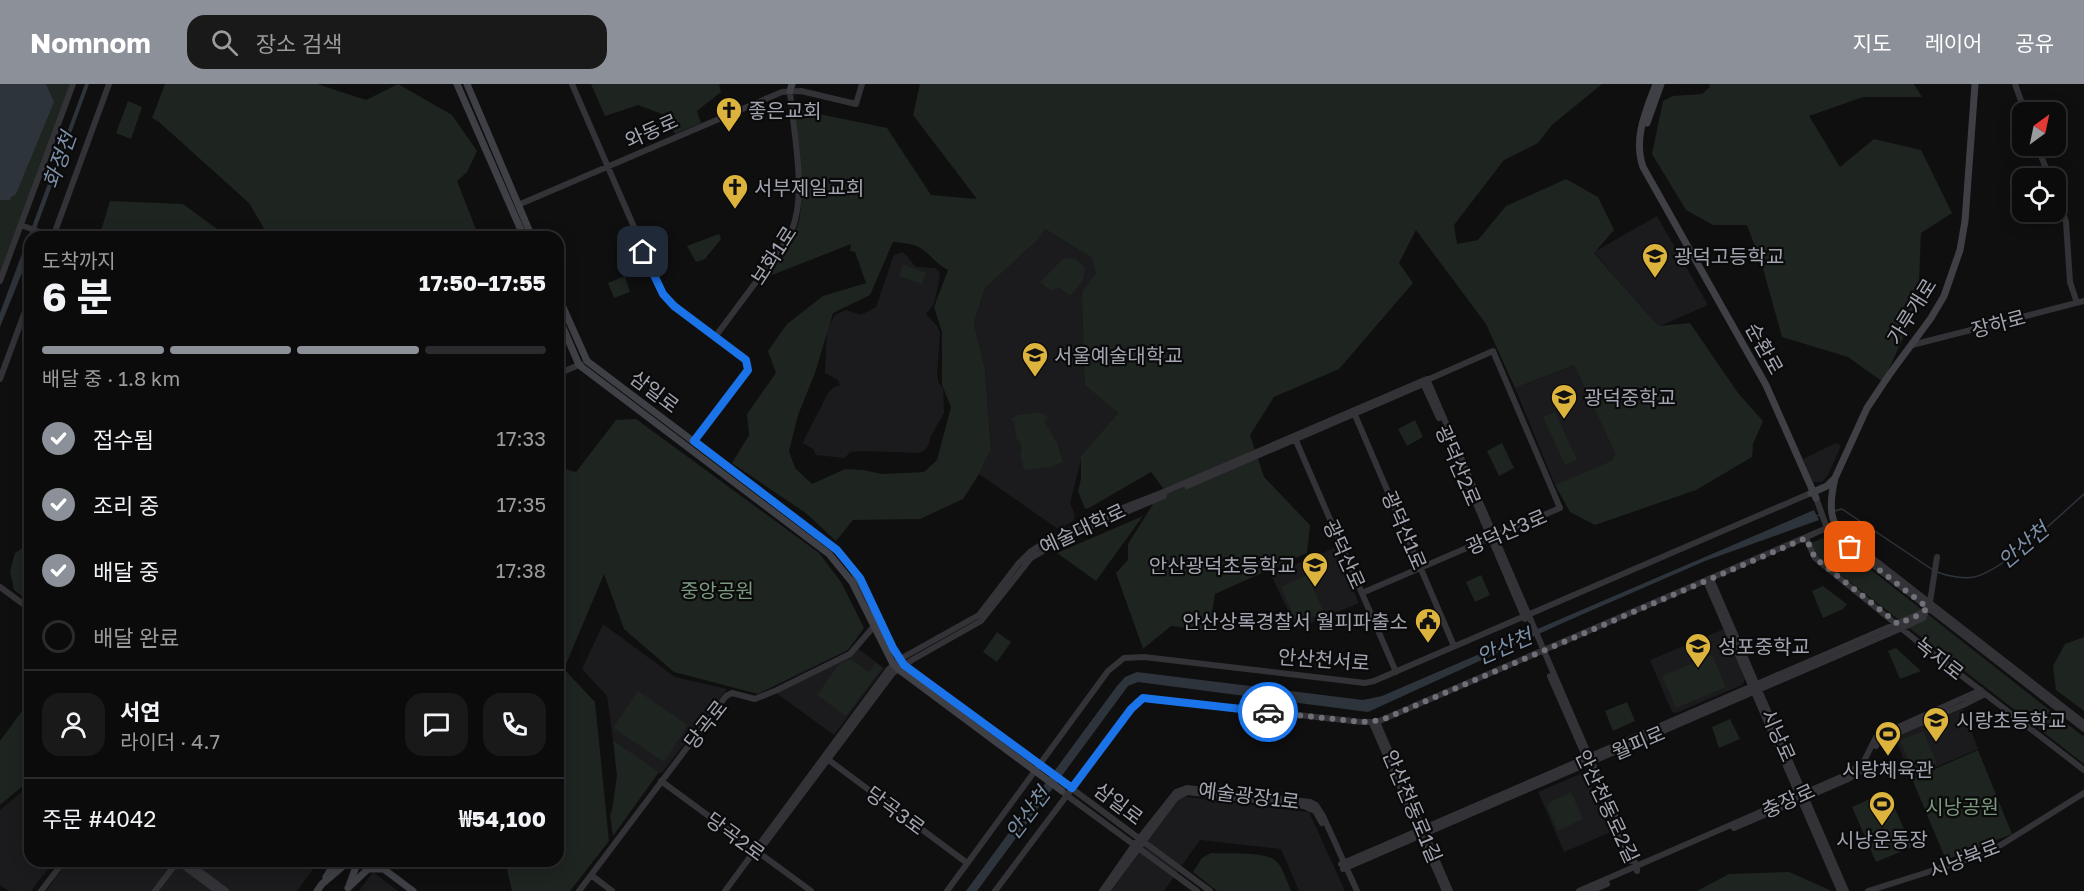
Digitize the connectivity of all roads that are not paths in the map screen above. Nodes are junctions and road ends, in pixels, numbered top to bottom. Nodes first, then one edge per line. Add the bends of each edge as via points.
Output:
1 (73, 84) edge
2 (108, 84) edge
3 (457, 84) edge
4 (467, 84) edge
5 (572, 84) edge
6 (862, 84) edge
7 (1656, 84) edge
8 (1661, 84) edge
9 (1975, 84) edge
10 (2015, 84) edge
11 (791, 87) edge
12 (2021, 102) edge
13 (607, 167) junction
14 (1661, 196) junction
15 (518, 205) junction
16 (2066, 222) edge
17 (23, 226) junction
18 (37, 231) edge
19 (53, 231) edge
20 (521, 231) edge
21 (529, 231) edge
22 (0, 281) edge
23 (2080, 302) edge
24 (564, 309) edge
25 (24, 314) edge
26 (564, 330) edge
27 (716, 337) junction
28 (1912, 345) junction
29 (1493, 351) joint
30 (587, 361) junction
31 (579, 364) junction
32 (564, 371) edge
33 (0, 379) edge
34 (1425, 381) junction
35 (1355, 415) junction
36 (1295, 437) junction
37 (694, 441) junction
38 (1835, 478) junction
39 (1813, 494) junction
40 (1829, 523) junction
41 (1493, 537) junction
42 (1806, 538) junction
43 (1860, 548) joint
44 (1937, 557) dead end
45 (1421, 568) junction
46 (1709, 580) junction
47 (0, 587) edge
48 (1362, 593) junction
49 (24, 605) edge
50 (1929, 605) junction
51 (1528, 619) junction
52 (875, 625) junction
53 (1900, 626) junction
54 (1454, 646) junction
55 (1541, 649) junction
56 (899, 664) junction
57 (1396, 672) junction
58 (1756, 688) junction
59 (1983, 692) junction
60 (1375, 722) junction
61 (2084, 723) edge
62 (2084, 729) edge
63 (826, 758) junction
64 (1589, 761) junction
65 (1043, 767) junction
66 (2084, 770) edge
67 (1038, 774) junction
68 (661, 781) junction
69 (1067, 790) junction
70 (2084, 793) edge
71 (1803, 796) junction
72 (1422, 833) junction
73 (1138, 843) junction
74 (757, 851) junction
75 (967, 863) junction
76 (1344, 866) junction
77 (59, 867) edge
78 (173, 867) edge
79 (185, 867) edge
80 (194, 867) edge
81 (332, 867) edge
82 (342, 867) edge
83 (356, 867) edge
84 (381, 867) edge
85 (1636, 868) junction
86 (384, 869) junction
87 (591, 875) junction
88 (331, 876) junction
89 (322, 884) junction
90 (347, 890) edge
91 (41, 891) edge
92 (155, 891) edge
93 (218, 891) edge
94 (226, 891) edge
95 (317, 891) edge
96 (413, 891) edge
97 (579, 891) edge
98 (612, 891) edge
99 (725, 891) edge
100 (730, 891) edge
101 (811, 891) edge
102 (947, 891) edge
103 (995, 891) edge
104 (1102, 891) edge
105 (1107, 891) edge
106 (1197, 891) edge
107 (1210, 891) edge
108 (1354, 891) edge
109 (1445, 891) edge
110 (1450, 891) edge
111 (1580, 891) edge
112 (1591, 891) edge
113 (1840, 891) edge
114 (1846, 891) edge
115 (1868, 891) edge

1 - 17 street
2 - 19 street
3 - 20 main road
4 - 15 main road
5 - 13 street
6 - 11 street via 856,104
7 - 14 main road, 순환로 via 1638,142 1643,166
8 - 14 main road, 순환로 via 1642,144
9 - 28 main road, 가루개로 via 1960,250 1944,296
10 - 12 street
11 - 13 street, 와동로
11 - 27 street, 보화1로 via 797,219 792,233
13 - 15 street, 와동로
13 - 27 street via 663,294
14 - 39 main road, 순환로 via 1767,385
15 - 21 main road
16 - 23 street via 2070,282
17 - 18 street
17 - 22 street
23 - 28 street, 장하로
24 - 30 main road, 삼일로
25 - 33 street
26 - 31 main road, 삼일로
27 - 37 street via 746,360 748,370
28 - 38 main road, 가루개로 via 1867,408
29 - 34 street, 예술대학로
29 - 41 street, 광덕산3로 via 1560,508
30 - 31 street
30 - 37 main road, 삼일로
31 - 32 street
31 - 52 main road, 삼일로 via 829,554 852,582
34 - 35 street, 예술대학로
34 - 36 street, 예술대학로
34 - 41 street, 광덕산2로
35 - 36 street, 예술대학로
35 - 45 street, 광덕산1로
36 - 48 street, 광덕산로
36 - 56 street, 예술대학로 via 1044,550 1021,569 981,621
37 - 56 main road, 삼일로 via 843,556 860,578
38 - 39 main road
38 - 40 main road, 가루개로
39 - 40 street, 순환로
39 - 51 street, 안산천서로
40 - 42 street
40 - 43 main road
40 - 50 street, 순환로
41 - 45 street, 광덕산3로
41 - 51 street, 광덕산2로
42 - 46 street
42 - 53 street, 녹지로 via 1815,558
43 - 50 street, 순환로
44 - 50 street
45 - 48 street, 광덕산3로
45 - 54 street, 광덕산1로
46 - 55 street
46 - 58 street, 시낭로
47 - 49 street
48 - 57 street, 광덕산로
50 - 53 street, 월피로 via 1923,618
50 - 61 street, 순환로
50 - 62 street, 순환로
51 - 54 street, 안산천서로
51 - 55 street, 안산천동로2길
52 - 56 main road, 삼일로
52 - 68 street, 당곡로 via 850,654 777,690 755,699 732,693 726,696
53 - 58 street, 월피로
53 - 59 street, 녹지로
54 - 57 street, 안산천서로
55 - 60 street
55 - 64 street, 안산천동로2길
56 - 63 street, 예술대학로
56 - 65 main road, 삼일로
56 - 67 main road, 삼일로
57 - 65 street, 안산천서로 via 1365,682 1124,658 1108,671
58 - 64 street, 월피로
58 - 71 street, 시낭로
59 - 66 street, 녹지로
59 - 71 street, 충장로 via 1876,737 1858,768
60 - 69 street via 1143,698
60 - 72 street, 안산천동로1길
63 - 74 street, 예술대학로
63 - 75 street, 당곡3로
64 - 72 street, 월피로
64 - 85 street, 안산천동로2길
65 - 67 street, 안산천서로
65 - 69 main road, 삼일로
67 - 69 main road, 삼일로
67 - 75 street, 안산천서로
68 - 74 street, 당곡2로
68 - 87 street, 당곡로
69 - 73 street, 삼일로
69 - 103 street
70 - 115 street, 시낭북로 via 1988,853
71 - 85 street, 충장로
71 - 113 street, 시낭로
71 - 114 street, 시낭로
72 - 76 street, 월피로
72 - 109 street, 안산천동로1길
72 - 110 street, 안산천동로1길
73 - 76 street, 예술광장1로 via 1176,798 1187,792 1310,807
73 - 104 street, 예술광장1로
73 - 105 street, 예술광장1로
73 - 106 street, 삼일로
73 - 107 street, 삼일로
74 - 99 street, 예술대학로
74 - 100 street, 예술대학로
74 - 101 street, 당곡2로
75 - 102 street, 안산천서로
76 - 108 street, 예술광장1로
77 - 91 street
78 - 92 street
79 - 93 street
80 - 94 street
81 - 89 main road
82 - 88 main road
83 - 90 main road
84 - 86 main road
85 - 111 street, 충장로
85 - 112 street, 충장로
86 - 90 main road via 368,869
86 - 96 main road
87 - 97 street, 당곡로
87 - 98 street
88 - 89 main road
88 - 90 main road via 344,875
89 - 95 main road

